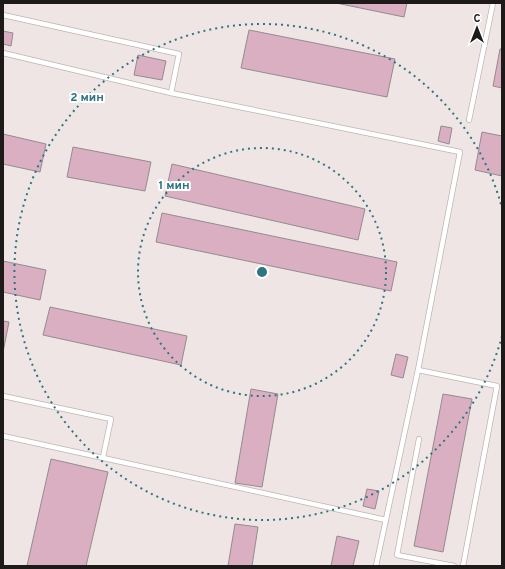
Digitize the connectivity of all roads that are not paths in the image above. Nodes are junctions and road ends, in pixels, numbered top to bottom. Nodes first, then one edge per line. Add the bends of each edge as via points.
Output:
1 (493, 3) edge
2 (3, 15) edge
3 (3, 53) edge
4 (171, 93) junction
5 (469, 120) dead end
6 (418, 370) junction
7 (3, 396) edge
8 (3, 436) edge
9 (419, 440) dead end
10 (103, 458) junction
11 (386, 520) junction
12 (376, 566) edge
13 (454, 566) edge
14 (463, 566) edge

1 - 5 lane
2 - 4 lane via 180,54
3 - 4 lane
4 - 6 lane via 460,152
6 - 11 lane
6 - 14 lane via 497,386
7 - 10 lane via 111,419
8 - 10 lane
9 - 13 lane via 397,555
10 - 11 lane
11 - 12 lane

